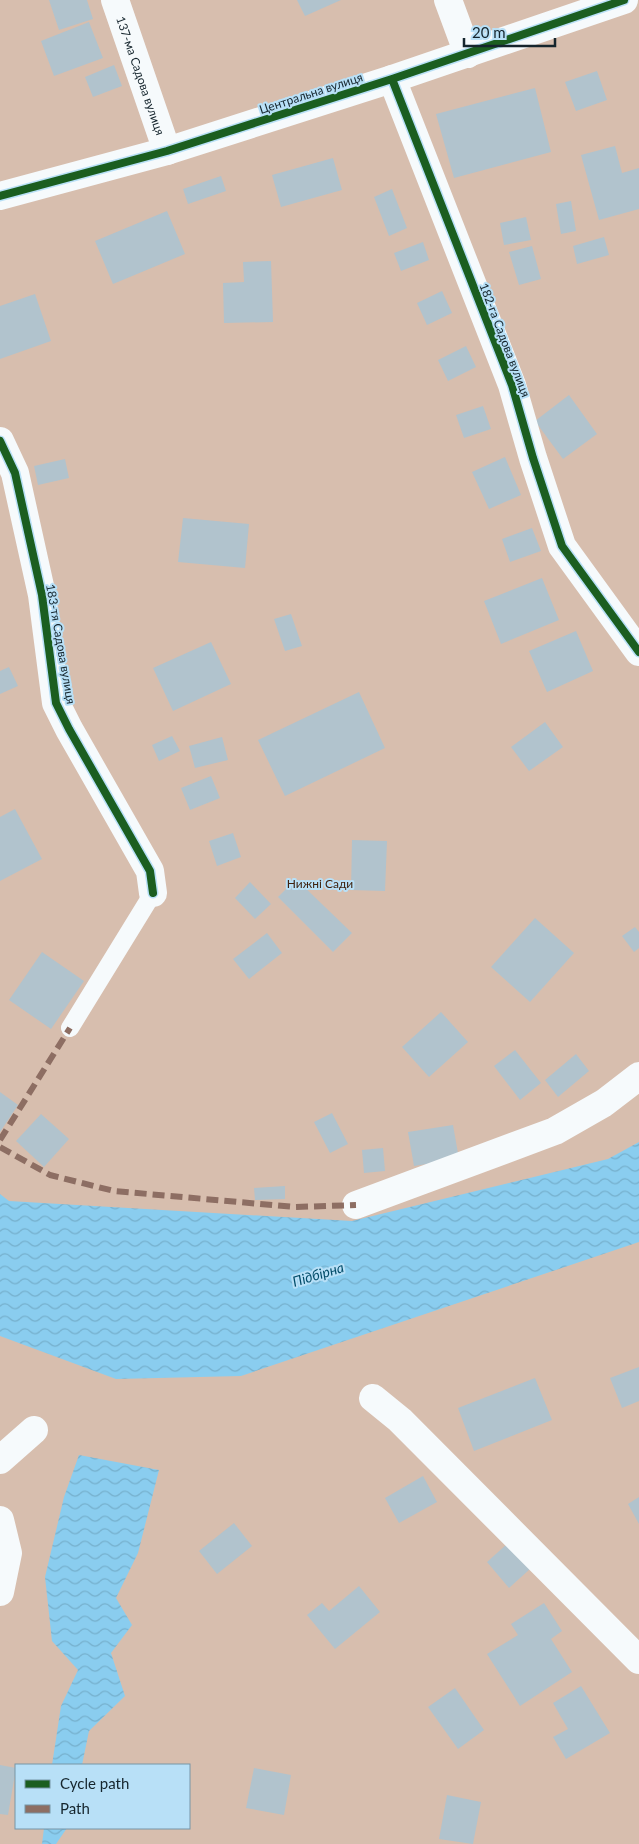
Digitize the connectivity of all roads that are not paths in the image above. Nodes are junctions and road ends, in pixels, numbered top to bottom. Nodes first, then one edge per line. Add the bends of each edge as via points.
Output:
1 (115, 0) edge
2 (448, 0) edge
3 (624, 0) edge
4 (468, 54) junction
5 (392, 79) junction
6 (166, 150) junction
7 (0, 196) edge
8 (0, 441) edge
9 (639, 652) edge
10 (153, 892) joint
11 (70, 1028) dead end
12 (639, 1076) edge
13 (356, 1205) dead end
14 (373, 1398) dead end
15 (34, 1430) dead end
16 (0, 1460) edge
17 (0, 1520) edge
18 (0, 1592) edge
19 (639, 1660) edge

1 - 6 street, 137-ма Садова вулиця
2 - 4 street
3 - 4 street, Центральна вулиця
4 - 5 street, Центральна вулиця
5 - 6 street, Центральна вулиця
5 - 9 street, 182-га Садова вулиця via 512,385 562,546
6 - 7 street, Центральна вулиця
8 - 10 street, 183-тя Садова вулиця via 15,473 40,586 56,702 150,871
10 - 11 lane, 183-тя Садова вулиця
12 - 13 street via 604,1103 556,1131
14 - 19 street via 400,1420
15 - 16 street
17 - 18 street via 8,1553

